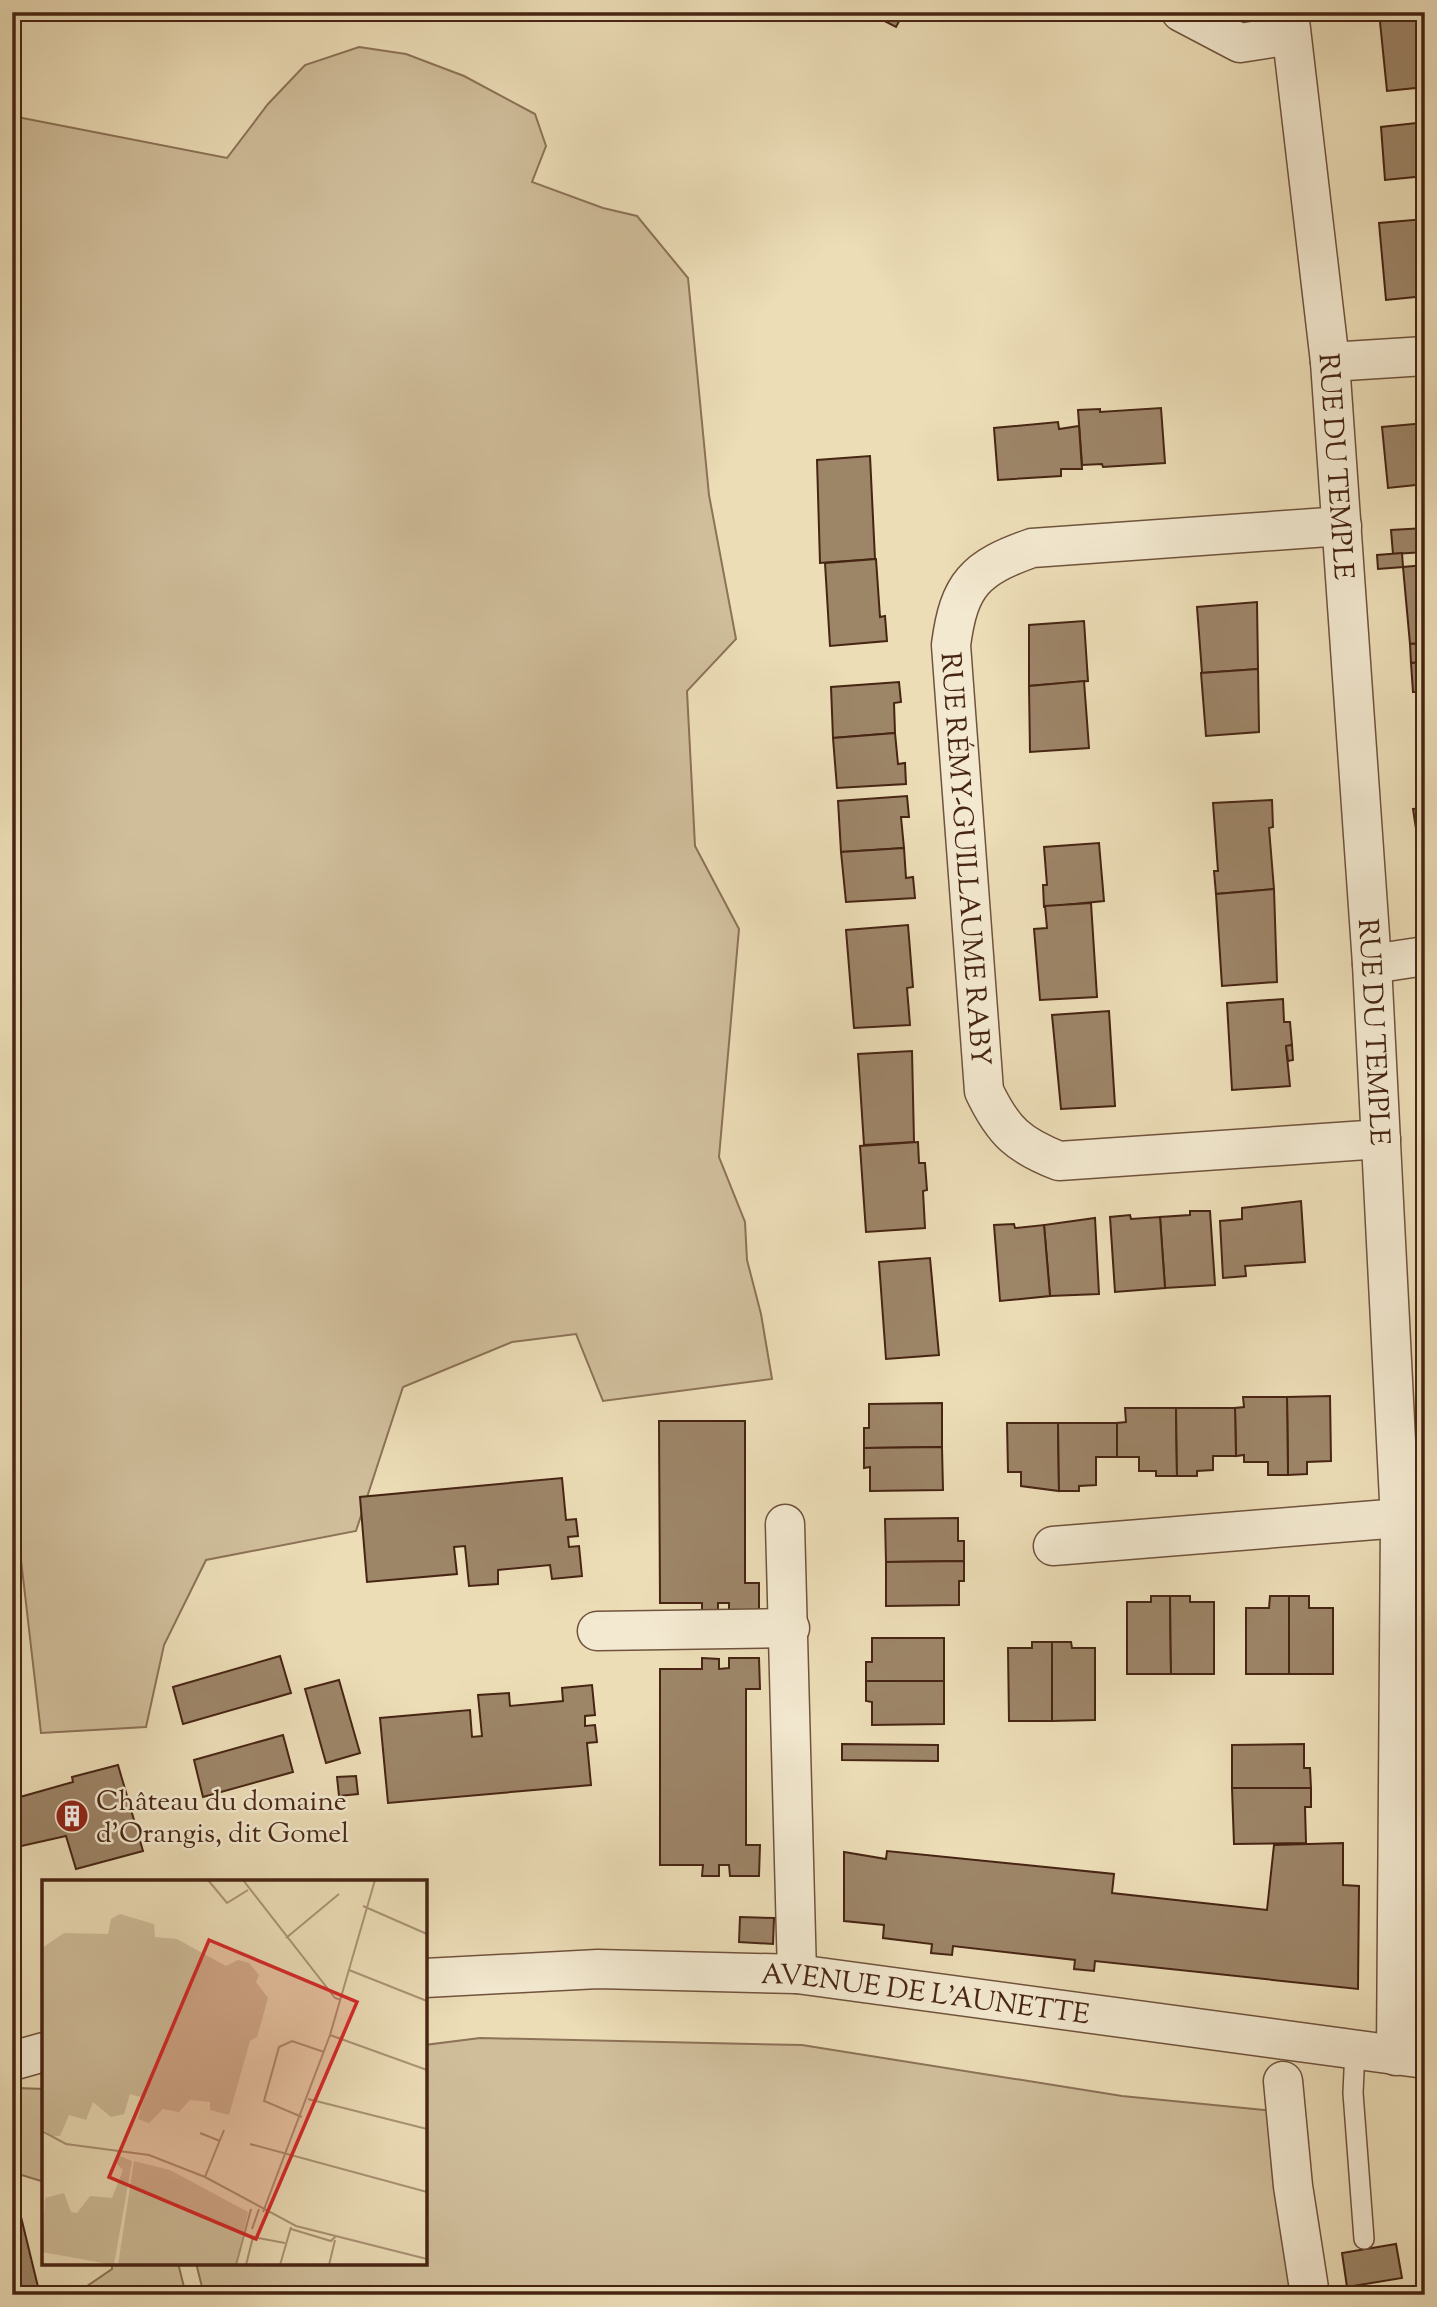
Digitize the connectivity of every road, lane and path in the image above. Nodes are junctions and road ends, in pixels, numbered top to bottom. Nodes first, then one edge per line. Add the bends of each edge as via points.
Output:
1 (1181, 12) edge
2 (1290, 23) edge
3 (1425, 356) edge
4 (1330, 362) junction
5 (1342, 526) junction
6 (1425, 956) edge
7 (1372, 964) junction
8 (1381, 1139) junction
9 (1412, 1518) edge
10 (785, 1524) dead end
11 (1053, 1546) dead end
12 (790, 1628) junction
13 (597, 1631) dead end
14 (797, 1975) junction
15 (427, 1978) edge
16 (1355, 2050) junction
17 (42, 2053) edge
18 (1410, 2057) edge
19 (12, 2061) edge
20 (1283, 2081) dead end
21 (1364, 2239) dead end
22 (1310, 2295) edge

1 - 2 street via 1240,43
2 - 4 street, RUE DU TEMPLE
3 - 4 street
4 - 5 street, RUE DU TEMPLE
5 - 7 street, RUE DU TEMPLE
5 - 8 street, RUE RÉMY-GUILLAUME RABY via 1032,548 999,560 964,592 951,645 984,1091 996,1117 1016,1140 1059,1161
6 - 7 street
7 - 8 street, RUE DU TEMPLE
8 - 9 street, RUE DU TEMPLE
9 - 11 street
9 - 18 street, RUE DU TEMPLE
10 - 12 street
12 - 13 street
12 - 14 street
14 - 15 street, AVENUE DE L'AUNETTE via 598,1969
14 - 16 street, AVENUE DE L'AUNETTE
16 - 18 street, AVENUE DE L'AUNETTE
16 - 21 lane via 1353,2093
17 - 19 street
20 - 22 street

